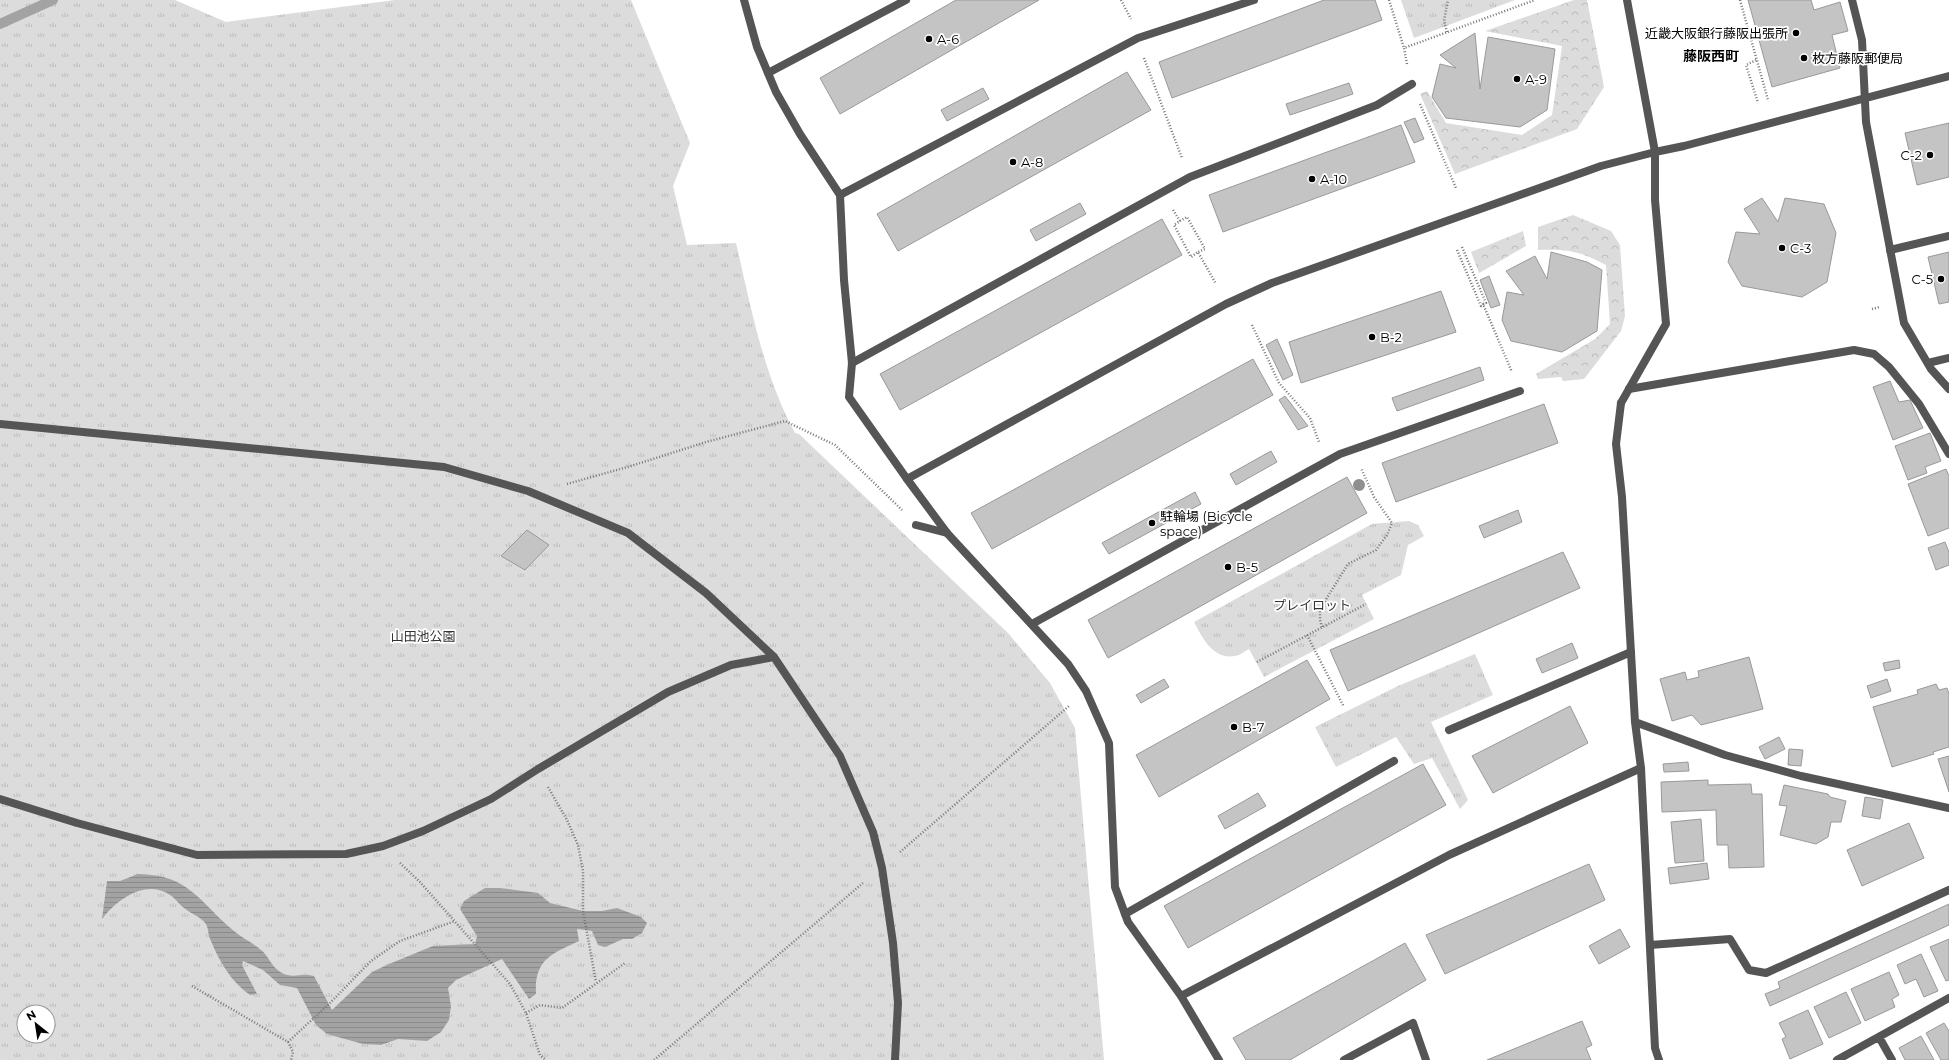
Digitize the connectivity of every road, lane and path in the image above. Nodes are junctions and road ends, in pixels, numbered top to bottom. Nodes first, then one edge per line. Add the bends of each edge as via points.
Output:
1 (744, 0) edge
2 (906, 0) edge
3 (1254, 0) edge
4 (1389, 0) edge
5 (1448, 0) edge
6 (1535, 0) edge
7 (1627, 0) edge
8 (1740, 0) edge
9 (1852, 0) edge
10 (1447, 32) junction
11 (1404, 48) junction
12 (1756, 60) junction
13 (1146, 64) dead end
14 (768, 73) junction
15 (1949, 76) edge
16 (1412, 84) joint
17 (1863, 98) junction
18 (1768, 100) dead end
19 (1419, 102) dead end
20 (1758, 103) dead end
21 (1655, 152) junction
22 (1190, 177) junction
23 (1456, 188) dead end
24 (840, 195) junction
25 (1172, 208) dead end
26 (1180, 221) junction
27 (1949, 236) edge
28 (1462, 247) dead end
29 (1457, 250) dead end
30 (1890, 250) junction
31 (1198, 252) junction
32 (1216, 284) dead end
33 (1483, 304) junction
34 (1252, 325) dead end
35 (1949, 358) edge
36 (852, 363) junction
37 (1928, 363) junction
38 (1629, 389) junction
39 (1949, 389) edge
40 (1520, 391) joint
41 (0, 424) edge
42 (1949, 454) edge
43 (1327, 461) junction
44 (1362, 472) dead end
45 (907, 479) junction
46 (565, 484) dead end
47 (916, 525) joint
48 (947, 533) junction
49 (1366, 604) dead end
50 (1032, 624) junction
51 (1322, 627) junction
52 (1308, 635) junction
53 (1631, 652) junction
54 (774, 657) junction
55 (1257, 662) dead end
56 (1086, 691) junction
57 (1344, 707) dead end
58 (1635, 722) junction
59 (1449, 730) dead end
60 (1394, 761) dead end
61 (1641, 768) junction
62 (538, 769) junction
63 (0, 798) edge
64 (1949, 808) edge
65 (882, 868) junction
66 (420, 882) dead end
67 (1949, 890) edge
68 (1125, 914) junction
69 (455, 921) junction
70 (1650, 945) junction
71 (625, 963) dead end
72 (596, 982) junction
73 (192, 986) dead end
74 (1181, 996) junction
75 (1949, 998) edge
76 (526, 1013) junction
77 (1879, 1037) junction
78 (288, 1042) junction
79 (291, 1060) edge
80 (546, 1060) edge
81 (654, 1060) edge
82 (895, 1060) edge
83 (1219, 1060) edge
84 (1344, 1060) edge
85 (1426, 1060) edge
86 (1659, 1060) edge
87 (1837, 1060) edge
88 (1892, 1060) edge

1 - 14 street via 757,47
2 - 14 street
3 - 24 street via 1138,38
4 - 11 path
5 - 10 path via 1444,21
6 - 10 path
7 - 21 street
8 - 12 path
9 - 17 street via 1862,40
10 - 11 path
11 - 16 path
12 - 18 path
12 - 20 path via 1746,65
13 - 22 path
14 - 24 street via 800,134
15 - 17 street
16 - 22 street via 1377,105
17 - 21 street
17 - 30 street
19 - 23 path
21 - 38 street via 1655,200 1666,324
21 - 45 street via 1601,166 1272,283 1226,304
22 - 36 street
24 - 36 street via 844,280
25 - 26 path
26 - 31 path via 1174,225 1191,257
26 - 31 path via 1187,217 1205,249
27 - 30 street
28 - 33 path via 1486,303
29 - 33 path via 1481,306
30 - 37 street via 1904,323
31 - 32 path
33 - 40 path
34 - 43 path via 1279,383 1310,418
35 - 37 street
36 - 45 street via 849,397
37 - 39 street
38 - 42 street via 1854,350 1874,354 1889,367 1919,404
38 - 53 street via 1621,403 1616,444 1622,496
40 - 43 street via 1340,454
41 - 54 street via 444,467 528,491 628,533 706,593
43 - 50 street
44 - 51 path via 1374,497 1392,523 1376,550 1348,564 1320,609
45 - 48 street
46 - 47 path via 785,421 835,445
47 - 48 street
48 - 50 street
49 - 51 path
50 - 56 street via 1068,664
51 - 52 path
52 - 55 path
52 - 57 path
53 - 58 street
53 - 59 street
54 - 62 street via 731,665 668,692
54 - 65 street via 840,756 873,832
56 - 65 path
56 - 68 street via 1109,743 1115,887
58 - 61 street
58 - 64 street via 1725,755 1801,776
60 - 68 street
61 - 70 street
61 - 74 street via 1449,854
62 - 63 street via 491,799 422,831 383,846 346,854 196,855 77,823
62 - 72 path via 578,845 582,870 583,911
65 - 81 path
65 - 82 street via 893,943 898,1003
66 - 69 path
67 - 70 street via 1766,972 1749,970 1730,939
68 - 74 street via 1128,922
69 - 76 path via 510,984
69 - 78 path via 400,941 362,970
70 - 86 street via 1655,1048
71 - 72 path
72 - 76 path via 562,1008 540,1005
73 - 78 path
74 - 83 street
75 - 77 street
76 - 80 path via 540,1055
77 - 87 street
77 - 88 street
78 - 79 path via 293,1052
84 - 85 street via 1412,1023

